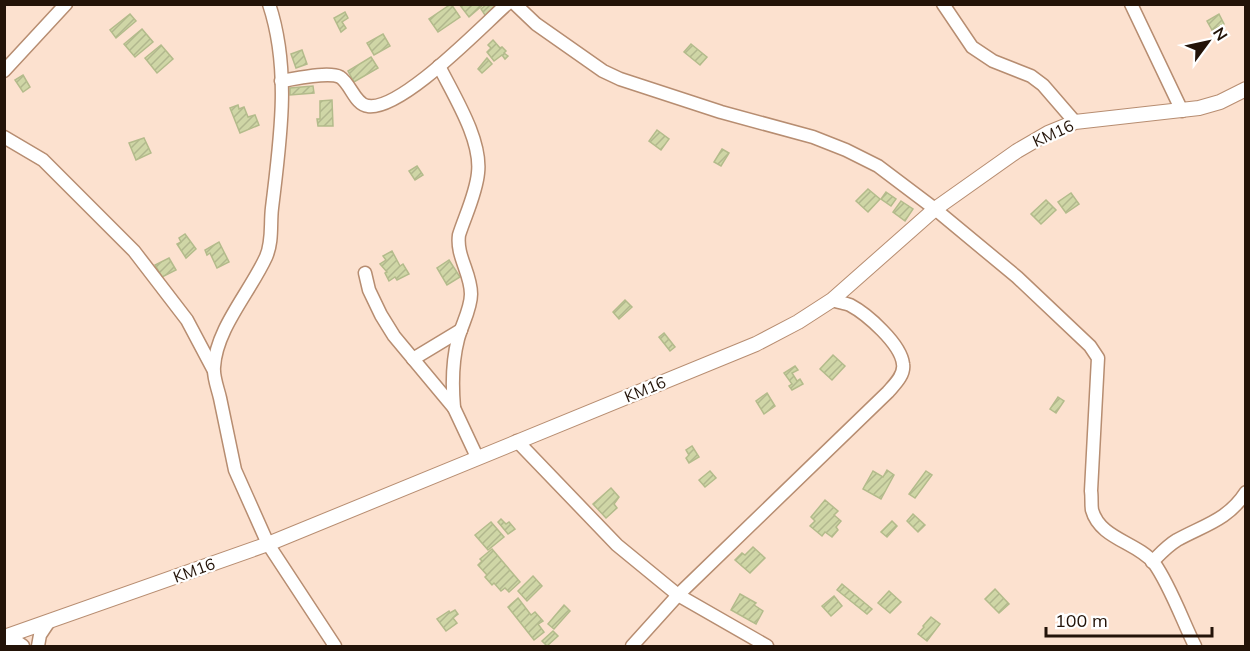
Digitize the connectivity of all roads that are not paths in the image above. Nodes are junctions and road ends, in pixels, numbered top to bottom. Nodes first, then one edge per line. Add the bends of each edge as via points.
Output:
1 (66, 4) edge
2 (269, 4) edge
3 (507, 4) edge
4 (515, 4) edge
5 (943, 4) edge
6 (1131, 4) edge
7 (439, 66) junction
8 (4, 72) edge
9 (280, 81) junction
10 (1245, 89) edge
11 (1182, 111) junction
12 (1075, 122) junction
13 (4, 137) edge
14 (935, 209) junction
15 (365, 273) dead end
16 (832, 300) junction
17 (461, 330) junction
18 (413, 358) junction
19 (213, 369) junction
20 (454, 408) junction
21 (517, 441) junction
22 (477, 457) junction
23 (1245, 492) edge
24 (268, 544) junction
25 (1152, 562) junction
26 (678, 595) junction
27 (48, 623) junction
28 (4, 638) edge
29 (23, 646) edge
30 (38, 646) edge
31 (335, 646) edge
32 (632, 646) edge
33 (767, 646) edge
34 (1195, 646) edge

1 - 8 street
2 - 9 street via 280,51
3 - 7 street
4 - 14 street via 536,24 603,71 846,150 878,166
5 - 12 street via 972,47 993,61 1031,76
6 - 11 street
7 - 9 street via 404,95 370,107 362,104 339,77 330,74
7 - 17 street via 462,111 479,164 459,235 458,251 471,286
9 - 19 street via 280,152 269,247 222,332
10 - 11 street, KM16 via 1220,102
11 - 12 street, KM16
12 - 14 street, KM16 via 1017,151
13 - 19 street via 43,159 134,251 187,320
14 - 16 street, KM16
14 - 25 street via 1017,277 1098,358 1093,511 1104,530
15 - 18 street via 381,315
16 - 21 street, KM16 via 756,344
16 - 26 street via 850,305 893,343 903,364 900,378
17 - 18 street
17 - 20 street via 452,382
18 - 20 street
19 - 24 street via 235,470
20 - 22 street
21 - 22 street, KM16
21 - 26 street via 617,545
22 - 24 street, KM16
23 - 25 street via 1227,513 1166,548
24 - 27 street, KM16
24 - 31 street
25 - 34 street
26 - 32 street
26 - 33 street
27 - 28 street, KM16
27 - 30 street
28 - 29 street

